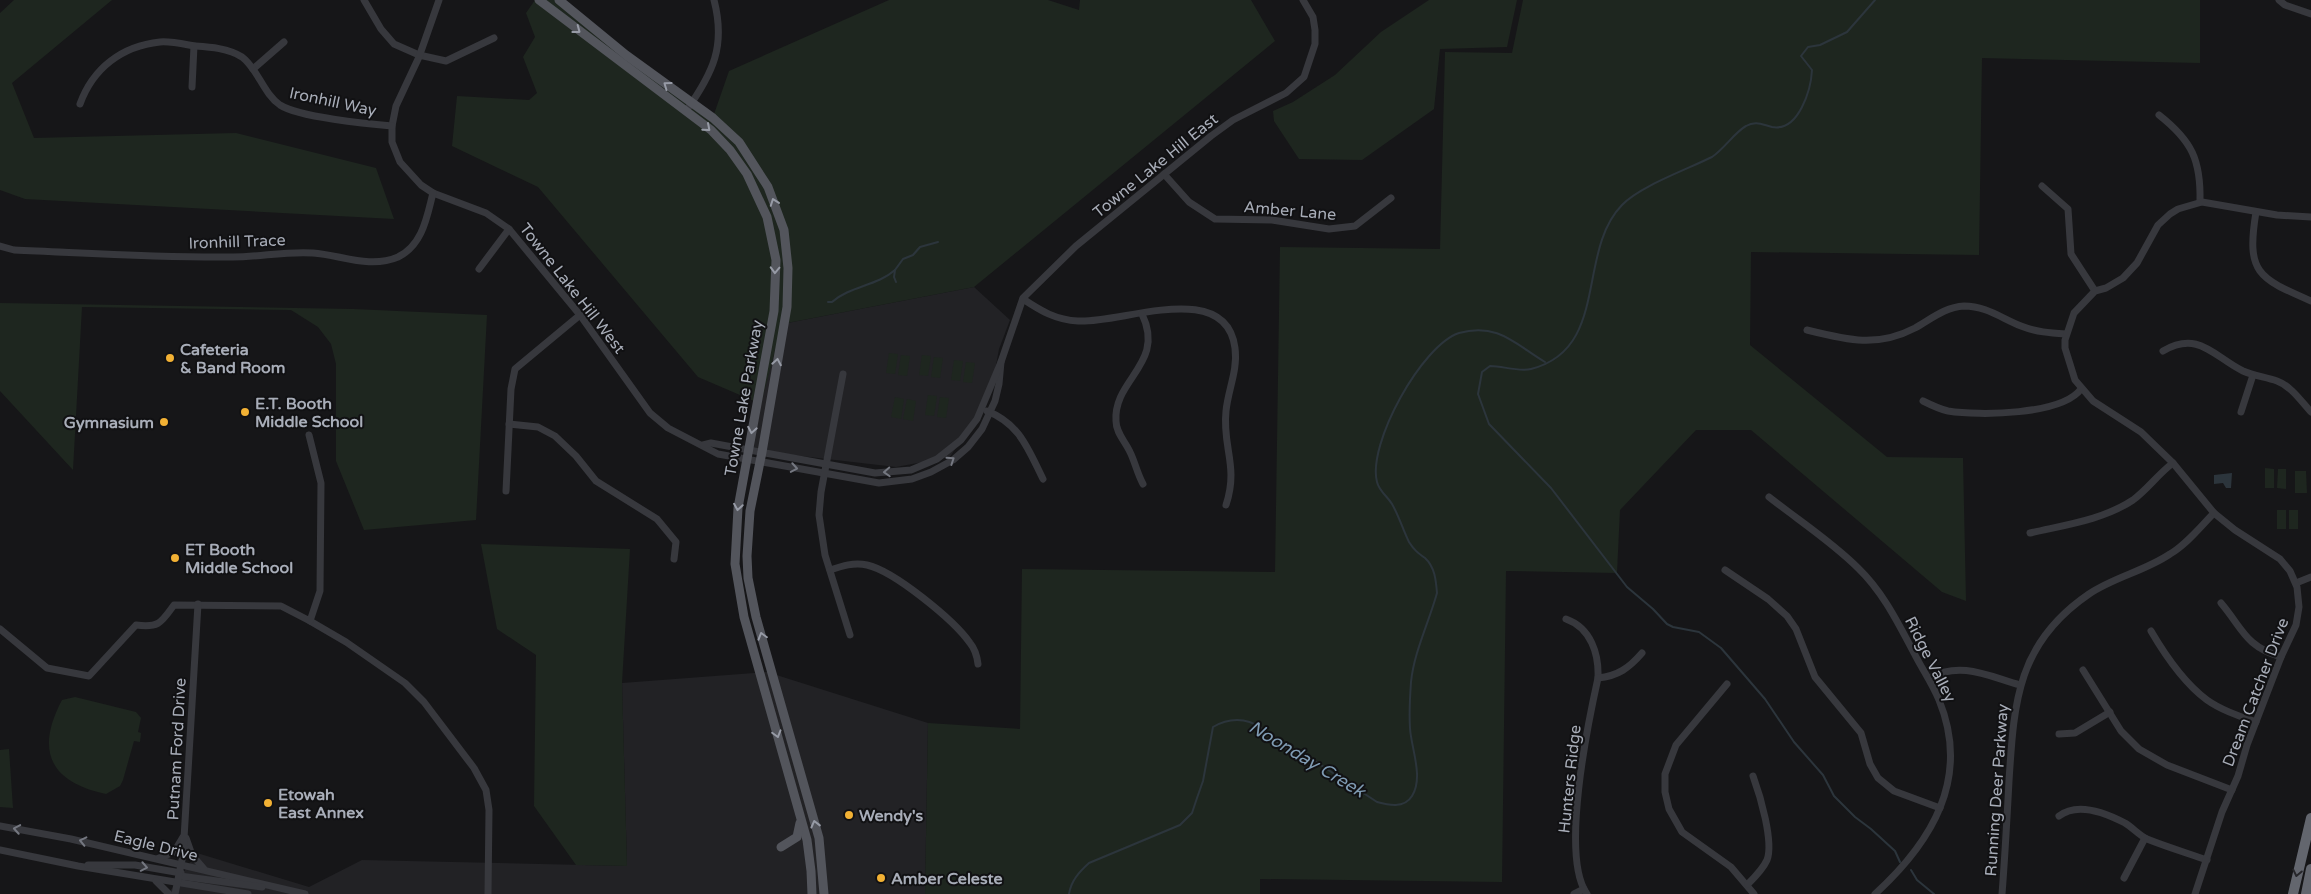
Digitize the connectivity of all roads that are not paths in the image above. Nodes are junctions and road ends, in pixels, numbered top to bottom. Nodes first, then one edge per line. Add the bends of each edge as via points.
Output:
1 (364, 0) edge
2 (439, 0) edge
3 (539, 0) edge
4 (559, 0) edge
5 (714, 0) edge
6 (1303, 0) edge
7 (2279, 0) edge
8 (2311, 14) edge
9 (494, 38) dead end
10 (284, 42) dead end
11 (194, 46) junction
12 (419, 55) junction
13 (253, 69) junction
14 (192, 87) dead end
15 (80, 104) dead end
16 (689, 107) junction
17 (2159, 115) dead end
18 (392, 126) junction
19 (1164, 174) junction
20 (2042, 186) dead end
21 (433, 193) junction
22 (1391, 198) dead end
23 (2200, 202) junction
24 (2256, 212) junction
25 (2311, 217) edge
26 (509, 229) junction
27 (0, 246) edge
28 (479, 269) dead end
29 (2095, 291) junction
30 (1023, 300) junction
31 (2311, 301) edge
32 (1142, 314) junction
33 (580, 315) junction
34 (1807, 330) dead end
35 (2066, 334) junction
36 (2164, 351) dead end
37 (1001, 362) junction
38 (843, 374) dead end
39 (2253, 375) junction
40 (2081, 389) junction
41 (1923, 401) dead end
42 (982, 409) junction
43 (990, 412) junction
44 (2241, 412) dead end
45 (2311, 412) edge
46 (509, 424) junction
47 (309, 435) dead end
48 (703, 445) junction
49 (749, 449) junction
50 (762, 452) junction
51 (746, 459) junction
52 (760, 462) junction
53 (2173, 463) junction
54 (827, 464) junction
55 (824, 473) junction
56 (1043, 479) dead end
57 (1143, 484) dead end
58 (506, 492) dead end
59 (1769, 497) dead end
60 (1226, 505) dead end
61 (2214, 513) junction
62 (2030, 533) dead end
63 (674, 559) dead end
64 (830, 570) junction
65 (1725, 570) dead end
66 (2311, 576) edge
67 (2296, 583) junction
68 (2221, 603) dead end
69 (198, 604) junction
70 (1566, 619) dead end
71 (310, 621) junction
72 (0, 629) edge
73 (2151, 630) dead end
74 (850, 635) dead end
75 (1642, 653) dead end
76 (2281, 657) junction
77 (978, 664) dead end
78 (2083, 670) dead end
79 (1598, 678) junction
80 (1929, 678) junction
81 (1727, 684) dead end
82 (2020, 685) junction
83 (2110, 712) junction
84 (2256, 722) junction
85 (2059, 734) dead end
86 (1753, 776) dead end
87 (2232, 790) junction
88 (1940, 808) junction
89 (799, 812) junction
90 (2058, 816) dead end
91 (2311, 818) edge
92 (0, 826) edge
93 (185, 834) junction
94 (2145, 838) junction
95 (781, 846) dead end
96 (0, 850) edge
97 (157, 858) junction
98 (2207, 860) junction
99 (78, 866) junction
100 (2311, 869) edge
101 (206, 871) junction
102 (180, 874) junction
103 (2124, 878) dead end
104 (152, 879) junction
105 (1748, 884) junction
106 (274, 887) junction
107 (1586, 892) edge
108 (169, 894) edge
109 (175, 894) edge
110 (248, 894) edge
111 (305, 894) edge
112 (488, 894) edge
113 (812, 894) edge
114 (824, 894) edge
115 (1574, 894) edge
116 (1754, 894) edge
117 (1875, 894) edge
118 (2002, 894) edge
119 (2196, 894) edge
120 (2293, 894) edge
121 (2306, 894) edge

1 - 12 street via 394,44
2 - 12 street, Towne Lake Hill West
3 -> 16 main road, Towne Lake Parkway
16 -> 4 main road, Towne Lake Parkway
5 - 16 street via 719,24 717,54 709,75
6 - 19 street, Towne Lake Hill East via 1313,17 1315,30 1315,44 1304,77 1286,93 1233,120
7 - 8 street
9 - 12 street via 446,61
10 - 13 street
11 - 13 street, Ironhill Way via 234,53
11 - 14 street
11 - 15 street, Ironhill Way via 162,42 133,47 100,69
12 - 18 street, Towne Lake Hill West via 396,106
13 - 18 street, Ironhill Way via 267,91 289,109
16 -> 49 main road, Towne Lake Parkway via 730,150 747,174 767,217 776,260 774,311
50 -> 16 main road, Towne Lake Parkway via 787,307 788,268 784,230 768,187 739,142 713,118
17 - 23 street via 2179,131 2192,148 2197,162
18 - 21 street, Towne Lake Hill West via 392,142 400,162
19 - 22 street, Amber Lane via 1189,202 1215,219 1272,220 1329,229 1355,226
19 - 30 street, Towne Lake Hill East via 1076,246
20 - 29 street via 2068,209 2071,254
21 - 26 street, Towne Lake Hill West via 486,214
21 - 27 street, Ironhill Trace via 421,235 410,249 386,261 367,262 313,253 235,258 132,256 14,250
23 - 24 street
23 - 29 street, Dream Catcher Drive via 2170,214 2158,225 2128,272 2106,288
24 - 25 street
24 - 31 street via 2252,243 2259,269 2275,285
26 - 28 street
26 - 33 street, Towne Lake Hill West
29 - 35 street, Dream Catcher Drive via 2074,313
30 - 32 street via 1044,313 1068,320 1101,321
30 - 37 street, Towne Lake Hill East
32 - 57 street via 1147,335 1145,360 1121,396 1116,420 1120,436
32 - 60 street via 1182,308 1199,310 1214,315 1231,333 1236,357 1226,414 1232,471
33 - 46 street via 515,369
33 - 48 street, Towne Lake Hill West via 650,413 668,428
34 - 35 street via 1867,342 1890,339 1946,310 1966,306 1991,310 2038,332
35 - 40 street, Dream Catcher Drive via 2065,348
36 - 39 street via 2181,344 2204,346
37 - 42 street, Towne Lake Hill East
37 - 43 street, Towne Lake Hill East via 999,384
38 - 54 street
39 - 44 street
39 - 45 street via 2283,384
40 - 41 street via 2053,407 2030,411 1948,411
40 - 53 street, Dream Catcher Drive via 2093,401 2141,432
42 - 43 street
42 -> 54 street, Towne Lake Hill East via 961,440 925,465 898,472 875,473
55 -> 43 street, Towne Lake Hill East via 879,482 912,479 953,460 982,429
43 - 56 street via 1008,420 1017,430
46 - 58 street
46 - 63 street via 538,427 555,436 596,481 657,519 676,542
47 - 71 street via 321,483 320,591
48 - 49 street, Towne Lake Hill West via 711,443
48 - 51 street, Towne Lake Hill West via 718,454
49 - 50 street, Towne Lake Hill West
49 - 51 main road, Towne Lake Parkway
50 - 52 main road, Towne Lake Parkway
50 - 54 street, Towne Lake Hill East
51 - 52 street, Towne Lake Hill East
51 -> 89 main road, Towne Lake Parkway via 736,524 736,576 744,617
52 -> 55 street, Towne Lake Hill East
114 -> 52 main road, Towne Lake Parkway via 815,824 756,617 748,578 748,523
53 - 61 street, Dream Catcher Drive
53 - 62 street via 2139,496 2118,509
54 - 55 street
55 - 64 street via 819,515 821,541
59 - 80 street, Ridge Valley via 1842,553 1868,579 1890,609
61 - 67 street, Dream Catcher Drive via 2280,559
61 - 82 street, Running Deer Parkway via 2172,553 2102,586 2065,613 2036,651
64 - 74 street
64 - 77 street via 852,564 867,565 897,581 940,611 954,625 970,642
65 - 88 street via 1762,594 1786,616 1796,630 1815,677 1861,733 1870,764 1882,782 1894,791
66 - 67 street
67 - 76 street, Dream Catcher Drive via 2298,616
68 - 76 street via 2263,652
69 - 71 street via 281,606
69 - 72 street via 174,605 161,623 152,627 136,625 89,676 47,668
69 - 93 street, Putnam Ford Drive
70 - 79 street, Hunters Ridge via 1574,622 1589,637 1597,656
71 - 112 street via 405,683 424,702 474,768 486,790 489,810
73 - 84 street via 2193,688 2207,700
75 - 79 street via 1628,669
76 - 84 street, Dream Catcher Drive
78 - 83 street
79 - 107 street, Hunters Ridge via 1583,748 1578,807 1576,856
80 - 82 street via 1950,670 1964,669
80 - 88 street, Ridge Valley via 1942,706 1948,738 1949,771
81 - 105 street via 1676,745 1665,774 1665,792 1669,809 1682,832 1732,867
82 - 118 street, Running Deer Parkway via 2012,725
83 - 85 street via 2075,733
83 - 87 street via 2127,737 2153,758
84 - 87 street, Dream Catcher Drive
86 - 105 street via 1760,797 1768,851 1767,859
87 - 98 street, Dream Catcher Drive
88 - 117 street, Ridge Valley via 1924,842
89 - 95 main road via 797,836
89 - 113 main road, Towne Lake Parkway via 810,856
90 - 94 street via 2078,809 2105,814
91 -> 120 highway
97 -> 92 street, Eagle Drive
93 - 97 street via 170,855
93 - 101 street via 192,855
93 - 102 street, Putnam Ford Drive
94 - 98 street
94 - 103 street
96 - 99 street, Eagle Drive
97 - 102 street, Eagle Drive
98 - 119 street, Dream Catcher Drive
99 -> 102 street via 135,865
99 - 104 street, Eagle Drive
100 - 121 highway
101 - 102 street, Eagle Drive
101 - 106 street, Eagle Drive
102 - 104 street, Eagle Drive
102 - 106 street via 244,886
102 - 109 street, Putnam Ford Drive
102 - 110 street, Eagle Drive
104 - 108 street
105 - 116 street
106 - 111 street, Eagle Drive
107 - 115 street

